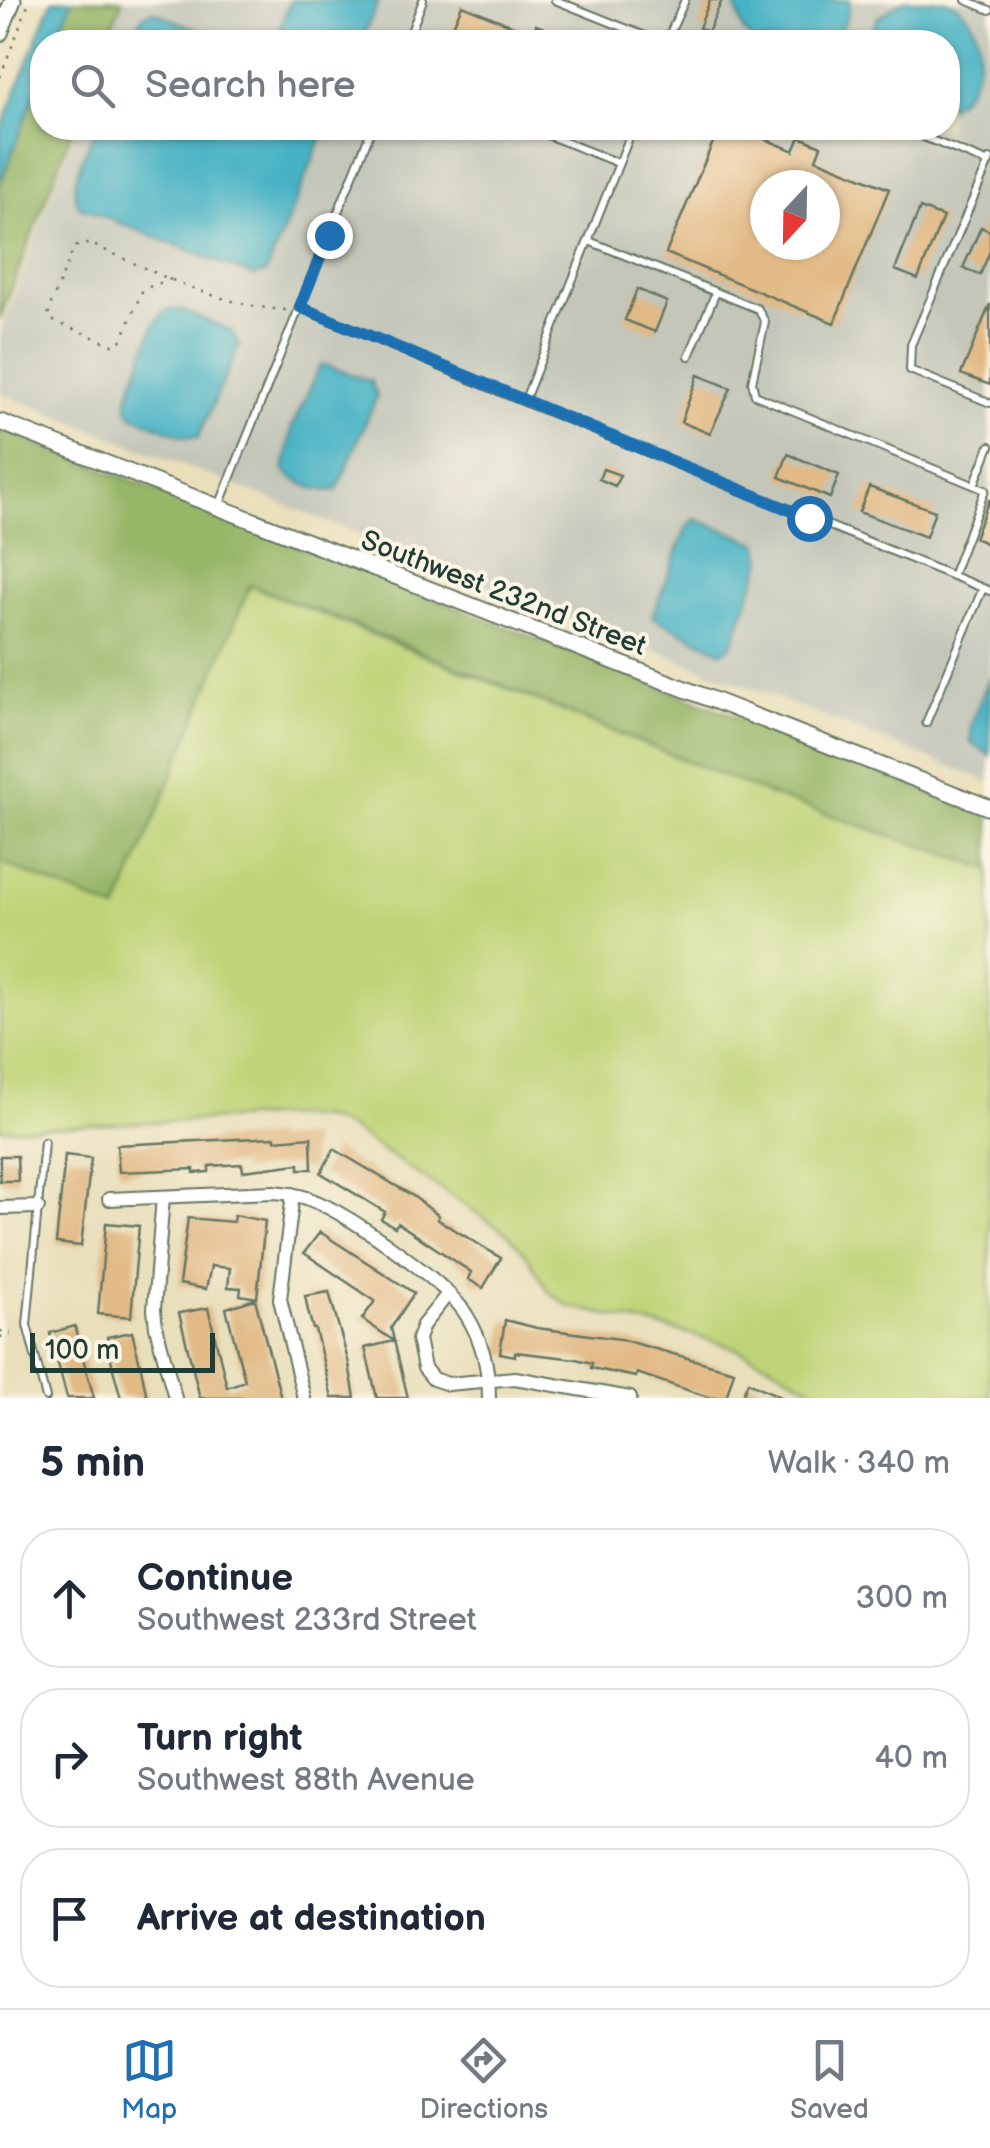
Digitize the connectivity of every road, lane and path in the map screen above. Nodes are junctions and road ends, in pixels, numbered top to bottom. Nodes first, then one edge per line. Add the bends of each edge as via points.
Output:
1 (13, 0) edge
2 (30, 0) edge
3 (423, 0) edge
4 (555, 0) edge
5 (685, 0) edge
6 (966, 0) edge
7 (990, 10) edge
8 (411, 30) edge
9 (632, 30) edge
10 (669, 30) edge
11 (0, 32) edge
12 (0, 76) edge
13 (367, 140) edge
14 (560, 140) edge
15 (627, 140) edge
16 (932, 140) edge
17 (990, 162) edge
18 (618, 163) junction
19 (590, 241) junction
20 (171, 279) junction
21 (716, 292) junction
22 (299, 309) junction
23 (689, 356) dead end
24 (524, 402) junction
25 (990, 403) edge
26 (0, 422) edge
27 (990, 446) edge
28 (974, 485) junction
29 (218, 507) junction
30 (952, 576) junction
31 (986, 589) edge
32 (926, 723) dead end
33 (990, 808) edge
34 (44, 1142) dead end
35 (293, 1194) junction
36 (163, 1197) junction
37 (109, 1199) dead end
38 (38, 1207) junction
39 (0, 1208) edge
40 (448, 1295) junction
41 (0, 1334) edge
42 (11, 1334) dead end
43 (488, 1378) junction
44 (46, 1398) edge
45 (175, 1398) edge
46 (304, 1398) edge
47 (490, 1398) edge
48 (630, 1398) edge

1 - 11 street
2 - 12 path
3 - 8 lane
4 - 9 lane
5 - 10 lane
6 - 7 lane
13 - 22 lane
14 - 18 lane
15 - 18 lane
16 - 17 lane
17 - 25 lane via 912,345 910,370
18 - 19 lane
19 - 21 lane
19 - 24 lane
20 - 20 path via 80,244 48,311 51,320 113,345 143,289
20 - 22 path via 256,308
21 - 23 lane
21 - 28 lane via 758,310 765,322 755,395
22 - 24 lane
22 - 29 lane
24 - 30 lane
26 - 29 street, Southwest 232nd Street
27 - 28 lane
28 - 30 lane via 985,490
29 - 33 street, Southwest 232nd Street
30 - 31 lane
31 - 32 lane
34 - 38 lane
35 - 36 street
35 - 40 street via 337,1213
35 - 46 street via 280,1299
36 - 37 street
36 - 45 street via 154,1309
38 - 39 street
38 - 44 lane via 27,1325
40 - 43 street via 482,1346
40 - 43 street via 419,1334 424,1368 444,1384
41 - 42 path
43 - 47 street
43 - 48 street

